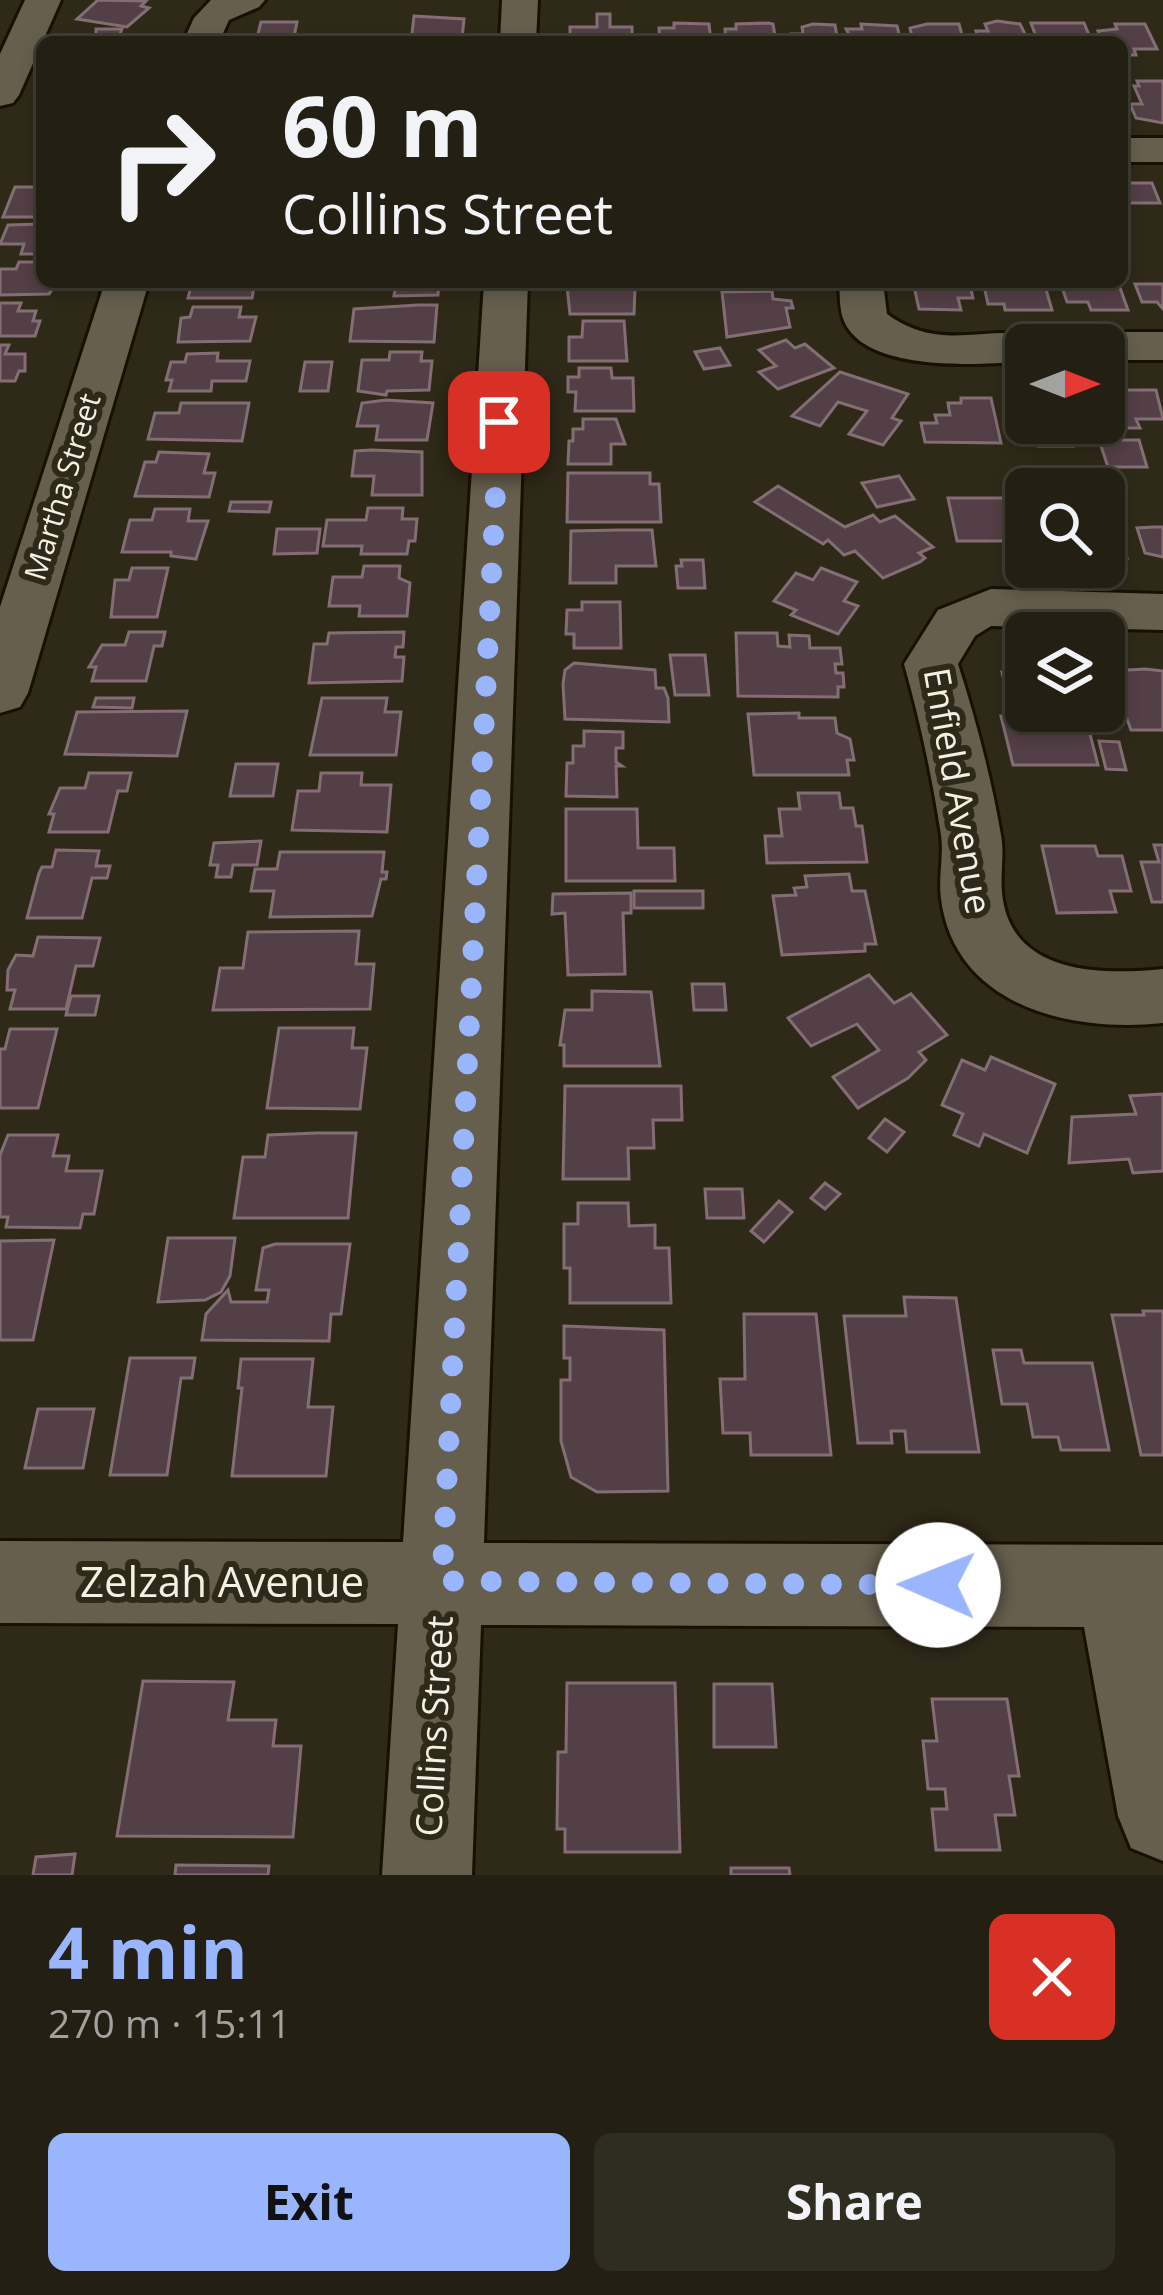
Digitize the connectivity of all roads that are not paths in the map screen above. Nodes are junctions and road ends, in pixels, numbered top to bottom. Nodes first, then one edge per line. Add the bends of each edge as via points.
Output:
1 (43, 0) edge
2 (520, 0) edge
3 (239, 1) edge
4 (203, 36) edge
5 (518, 36) edge
6 (0, 95) edge
7 (1128, 150) edge
8 (1163, 150) edge
9 (125, 288) edge
10 (506, 288) edge
11 (862, 288) edge
12 (1125, 346) edge
13 (1163, 346) edge
14 (1005, 349) edge
15 (1163, 612) edge
16 (0, 693) edge
17 (1163, 996) edge
18 (442, 1581) junction
19 (0, 1582) edge
20 (1141, 1586) edge
21 (1163, 1816) edge
22 (427, 1875) edge

1 - 6 street
2 - 5 street
3 - 4 street via 211,15
7 - 8 street
9 - 16 street, Martha Street
10 - 18 street, Collins Street
11 - 14 street via 865,319 910,347 946,354
12 - 13 street
15 - 17 street, Enfield Avenue via 987,607 959,618 931,664 973,842 973,902 985,940 1021,977 1061,995 1113,1002
18 - 19 street, Zelzah Avenue
18 - 20 street, Zelzah Avenue
18 - 22 street, Collins Street
20 - 21 street

